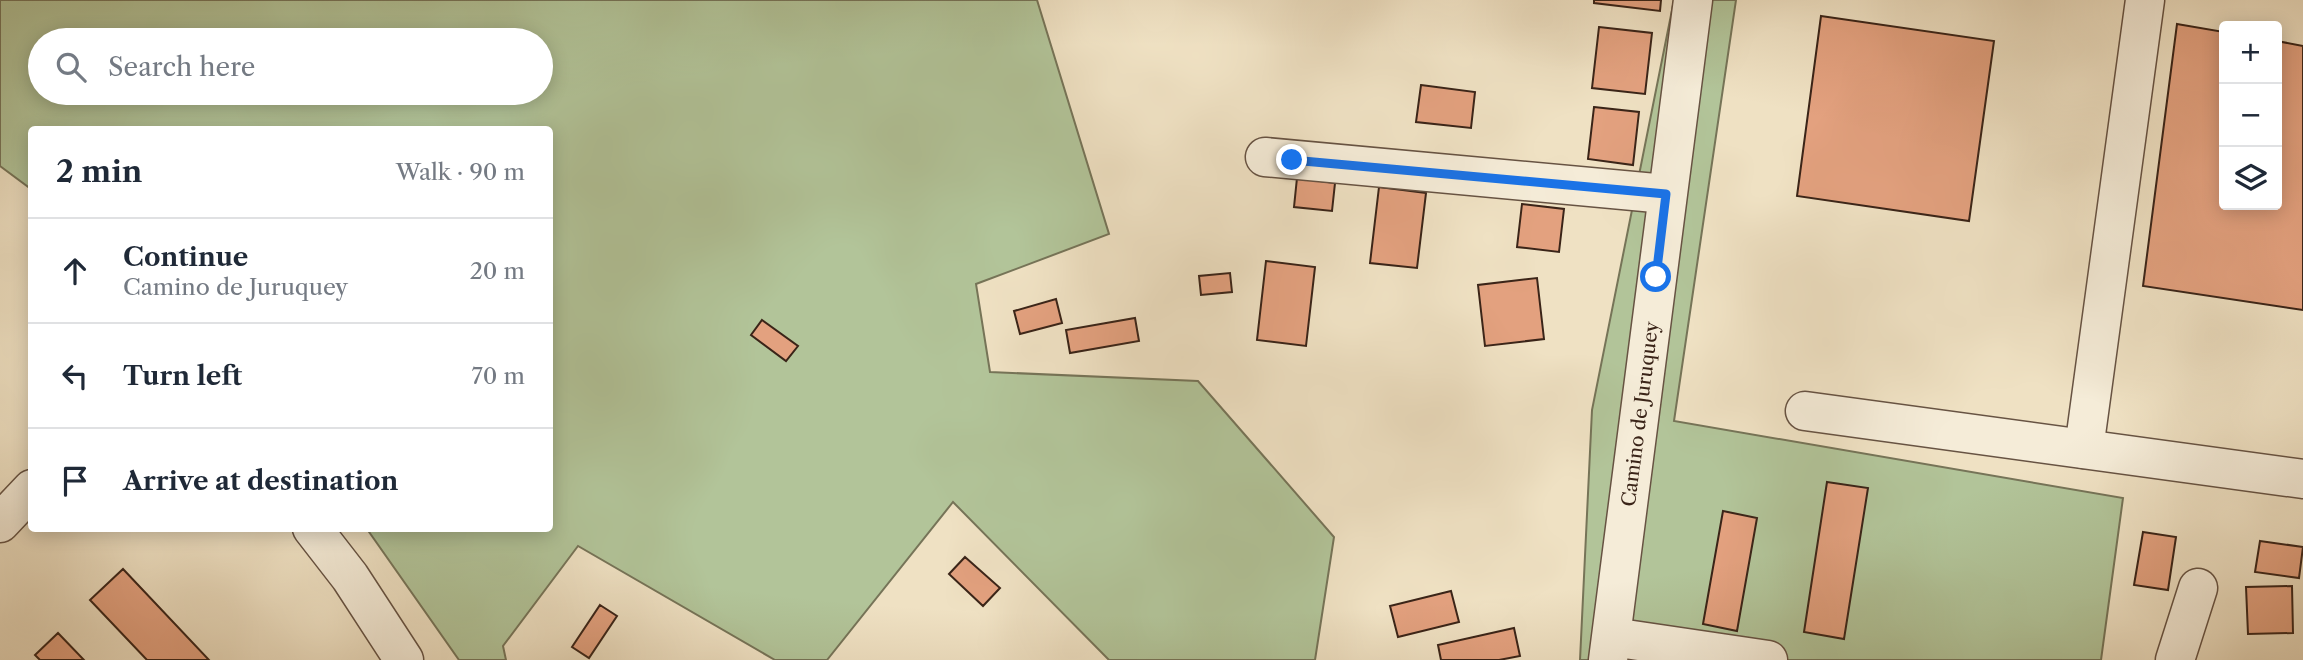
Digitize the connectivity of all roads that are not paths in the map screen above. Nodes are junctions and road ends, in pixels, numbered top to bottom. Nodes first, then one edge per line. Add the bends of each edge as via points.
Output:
1 (1693, 0) edge
2 (2146, 0) edge
3 (1265, 157) dead end
4 (1666, 194) junction
5 (1805, 411) dead end
6 (2084, 449) junction
7 (2303, 479) edge
8 (28, 493) edge
9 (0, 523) edge
10 (315, 532) edge
11 (2198, 588) dead end
12 (1610, 648) edge
13 (404, 660) edge
14 (1768, 660) edge
15 (2175, 660) edge

1 - 4 street, Camino de Juruquey
2 - 6 street
3 - 4 street
4 - 12 street, Camino de Juruquey
5 - 6 street
6 - 7 street
8 - 9 street
10 - 13 street
11 - 15 street
12 - 14 street

